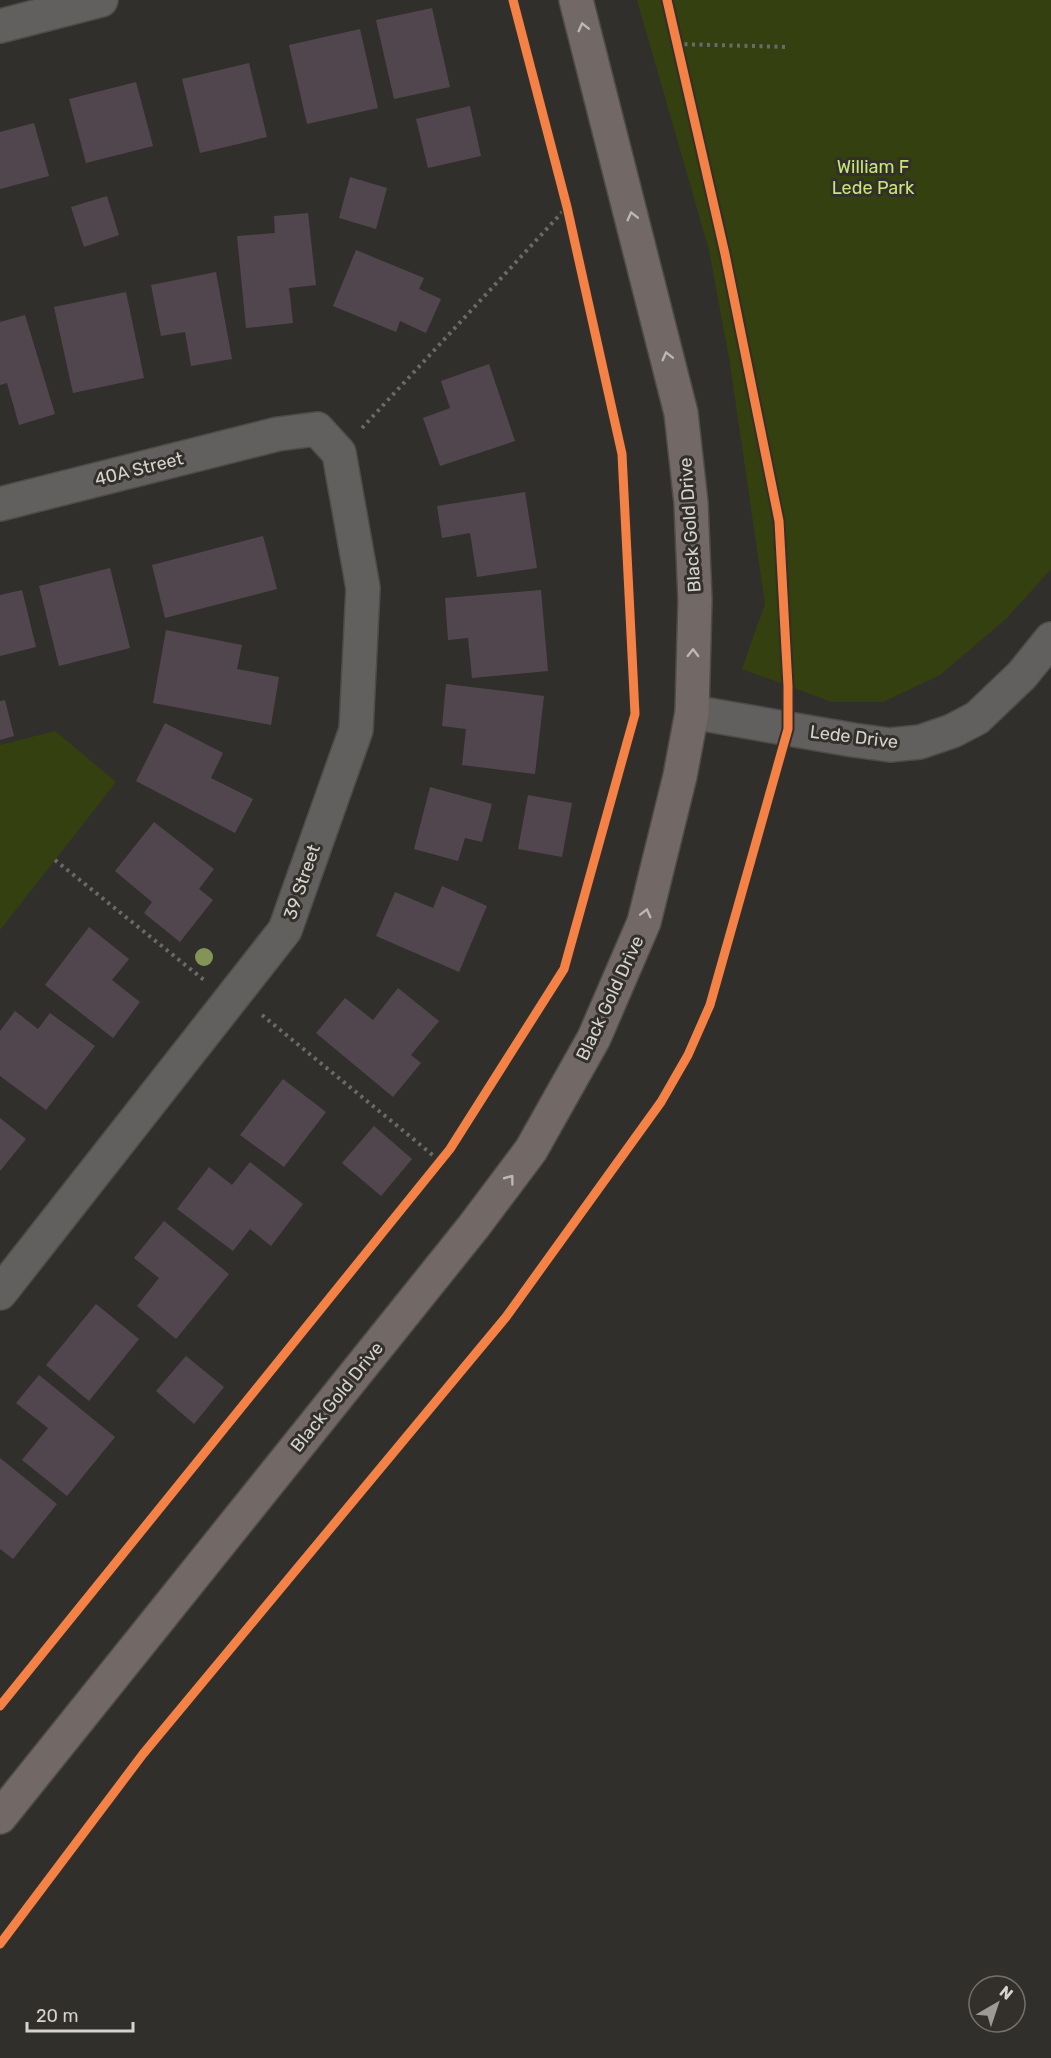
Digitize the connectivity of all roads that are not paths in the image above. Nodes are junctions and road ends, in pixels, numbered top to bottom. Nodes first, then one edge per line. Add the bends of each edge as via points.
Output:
1 (101, 0) edge
2 (576, 0) edge
3 (0, 26) edge
4 (278, 434) joint
5 (0, 504) edge
6 (1051, 639) edge
7 (692, 712) junction
8 (0, 1293) edge
9 (0, 1817) edge

1 - 3 street
7 -> 2 main road, Black Gold Drive via 692,514 681,413
4 - 5 street, 40A Street
4 - 8 street, 39 Street via 317,429 339,453 363,588 356,730 285,930
6 - 7 street, Lede Drive via 1022,675 977,718 920,742 890,745
9 -> 7 main road, Black Gold Drive via 531,1150 588,1048 644,922

